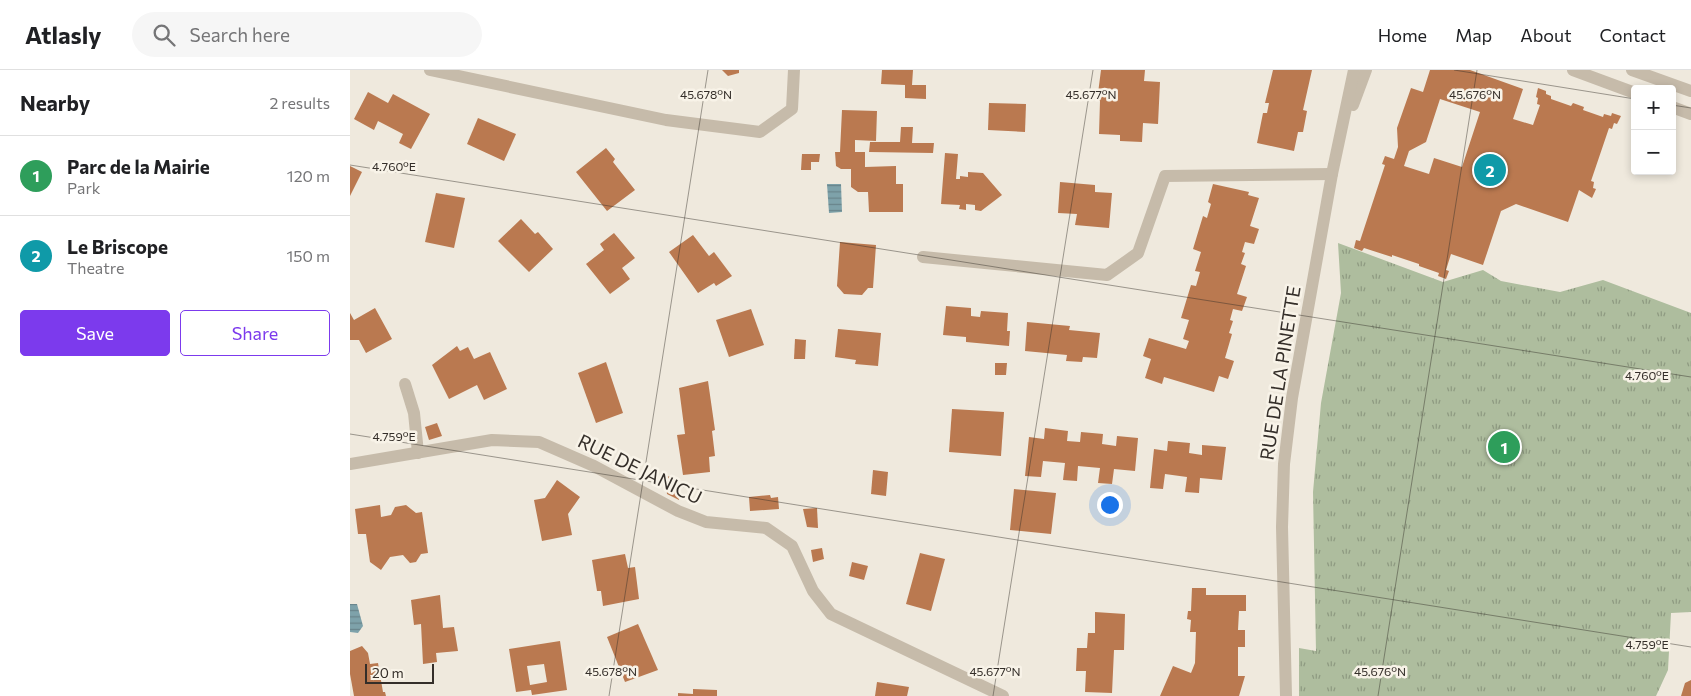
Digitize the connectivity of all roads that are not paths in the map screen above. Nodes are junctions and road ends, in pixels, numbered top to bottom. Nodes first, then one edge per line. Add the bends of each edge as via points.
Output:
1 (430, 70) edge
2 (794, 70) edge
3 (1354, 70) edge
4 (1366, 70) edge
5 (1573, 70) edge
6 (1632, 70) edge
7 (1691, 91) edge
8 (1631, 92) edge
9 (1676, 108) edge
10 (1691, 114) edge
11 (1338, 147) junction
12 (1332, 174) junction
13 (923, 256) dead end
14 (405, 384) dead end
15 (418, 453) junction
16 (350, 464) edge
17 (1003, 696) edge
18 (1286, 696) edge

1 - 2 street via 666,120 760,132 792,109
3 - 11 street, RUE DE LA PINETTE
4 - 11 street, RUE DE LA PINETTE
5 - 8 street
6 - 7 street
9 - 10 street
11 - 12 street, RUE DE LA PINETTE
12 - 13 street via 1164,176 1138,253 1107,275
12 - 18 street, RUE DE LA PINETTE via 1292,398 1284,464 1282,527
14 - 15 street via 414,413
15 - 16 street, RUE DE JANICU
15 - 17 street, RUE DE JANICU via 492,440 539,442 706,522 766,528 792,546 813,591 831,614

